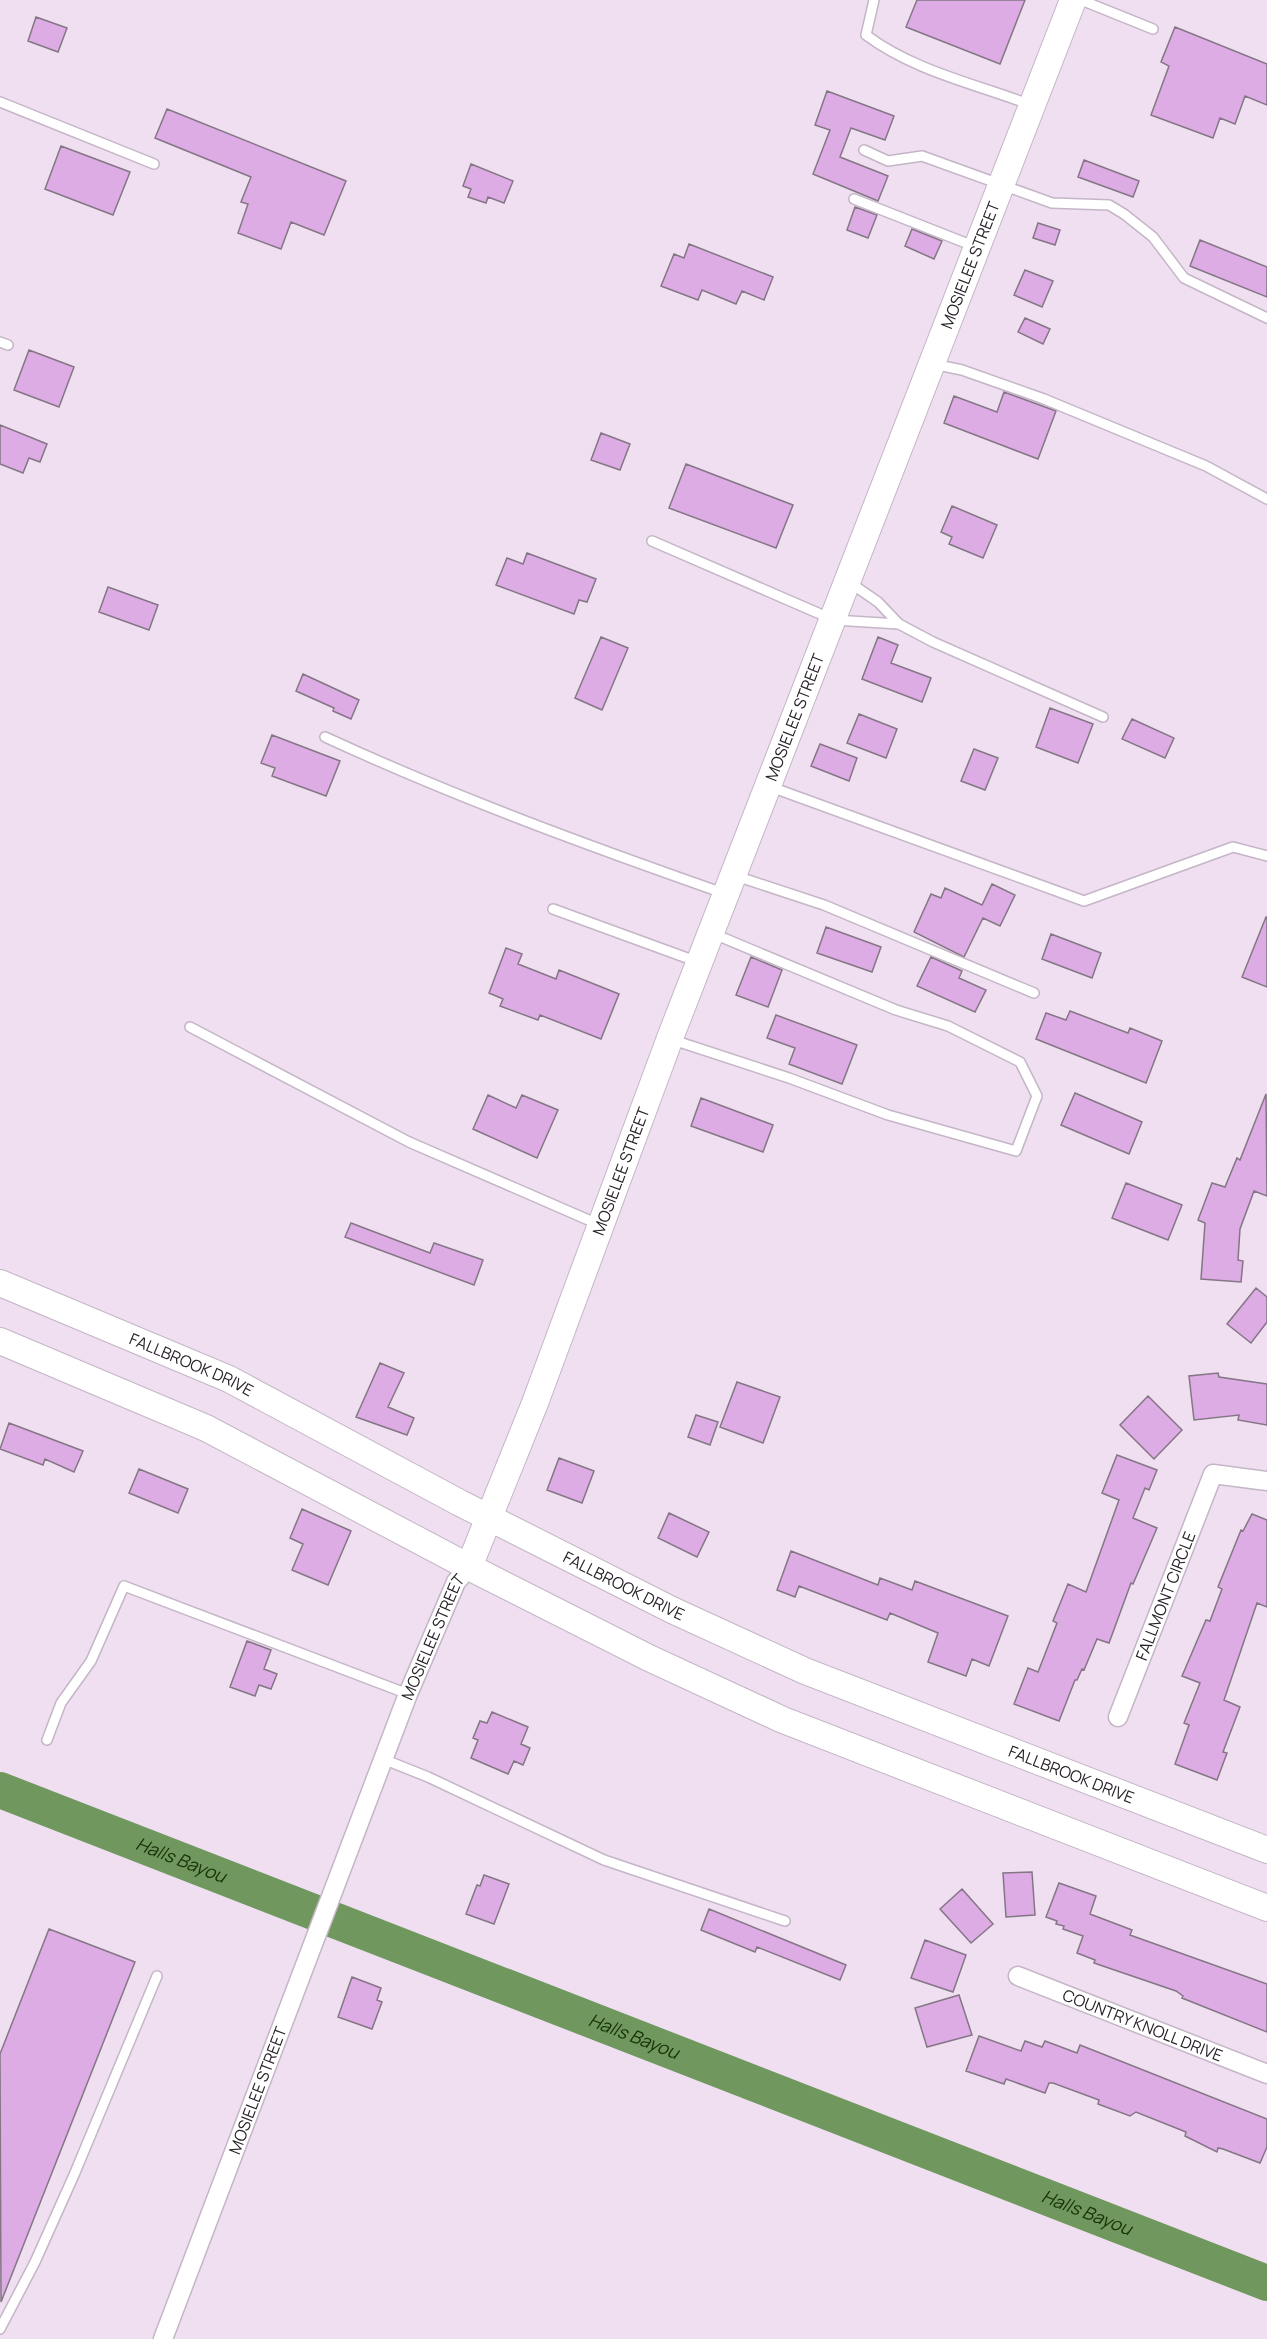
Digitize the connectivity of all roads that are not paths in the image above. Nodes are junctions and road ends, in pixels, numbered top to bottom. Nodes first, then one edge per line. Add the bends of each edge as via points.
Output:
1 (874, 0) edge
2 (1073, 0) edge
3 (1081, 0) edge
4 (1153, 29) dead end
5 (0, 102) edge
6 (1033, 106) junction
7 (864, 150) dead end
8 (154, 164) dead end
9 (1001, 185) junction
10 (854, 200) dead end
11 (976, 247) junction
12 (1267, 318) edge
13 (931, 363) junction
14 (1267, 499) edge
15 (652, 541) dead end
16 (849, 582) junction
17 (834, 620) junction
18 (899, 624) junction
19 (1102, 717) dead end
20 (326, 737) dead end
21 (768, 786) junction
22 (1267, 856) edge
23 (729, 884) junction
24 (553, 909) dead end
25 (712, 933) junction
26 (700, 963) junction
27 (1034, 993) dead end
28 (190, 1027) dead end
29 (670, 1038) junction
30 (602, 1226) junction
31 (0, 1283) edge
32 (0, 1341) edge
33 (1267, 1481) edge
34 (489, 1516) junction
35 (469, 1567) junction
36 (408, 1694) junction
37 (1118, 1717) dead end
38 (47, 1740) dead end
39 (383, 1759) junction
40 (1267, 1850) edge
41 (1267, 1908) edge
42 (785, 1921) dead end
43 (157, 1976) dead end
44 (1018, 1976) dead end
45 (1267, 2074) edge
46 (0, 2329) edge
47 (162, 2339) edge

1 - 6 lane via 866,35 888,52
2 - 6 main road, MOSIELEE STREET
3 - 4 lane
5 - 8 lane
6 - 9 main road, MOSIELEE STREET
7 - 9 lane via 888,161 922,156
9 - 11 main road, MOSIELEE STREET
9 - 12 lane via 1052,203 1108,205 1153,237 1184,278
10 - 11 lane
11 - 13 main road, MOSIELEE STREET
13 - 14 lane via 1044,399 1206,466
13 - 16 main road, MOSIELEE STREET
15 - 17 lane
16 - 17 main road, MOSIELEE STREET
16 - 18 lane via 878,602
17 - 18 lane
17 - 21 main road, MOSIELEE STREET
18 - 19 lane
20 - 23 lane via 559,833
21 - 22 lane via 1084,901 1233,847
21 - 23 main road, MOSIELEE STREET
23 - 25 main road, MOSIELEE STREET
23 - 27 lane via 824,905
24 - 26 lane
25 - 26 main road, MOSIELEE STREET
25 - 29 lane via 896,1010 948,1026 1020,1062 1037,1096 1016,1151 888,1115
26 - 29 main road, MOSIELEE STREET
28 - 30 lane via 410,1142
29 - 30 main road, MOSIELEE STREET
30 - 34 main road, MOSIELEE STREET
31 - 34 main road, FALLBROOK DRIVE via 229,1379
32 - 35 main road via 206,1428
33 - 37 street, FALLMONT CIRCLE via 1213,1474
34 - 35 main road, MOSIELEE STREET
34 - 40 main road, FALLBROOK DRIVE via 672,1610 805,1671
35 - 36 street, MOSIELEE STREET via 456,1582
35 - 41 main road via 783,1720
36 - 38 lane via 124,1586 91,1661 61,1703
36 - 39 street, MOSIELEE STREET
39 - 42 lane via 604,1860
39 - 47 street, MOSIELEE STREET
43 - 46 lane via 74,2175
44 - 45 street, COUNTRY KNOLL DRIVE

